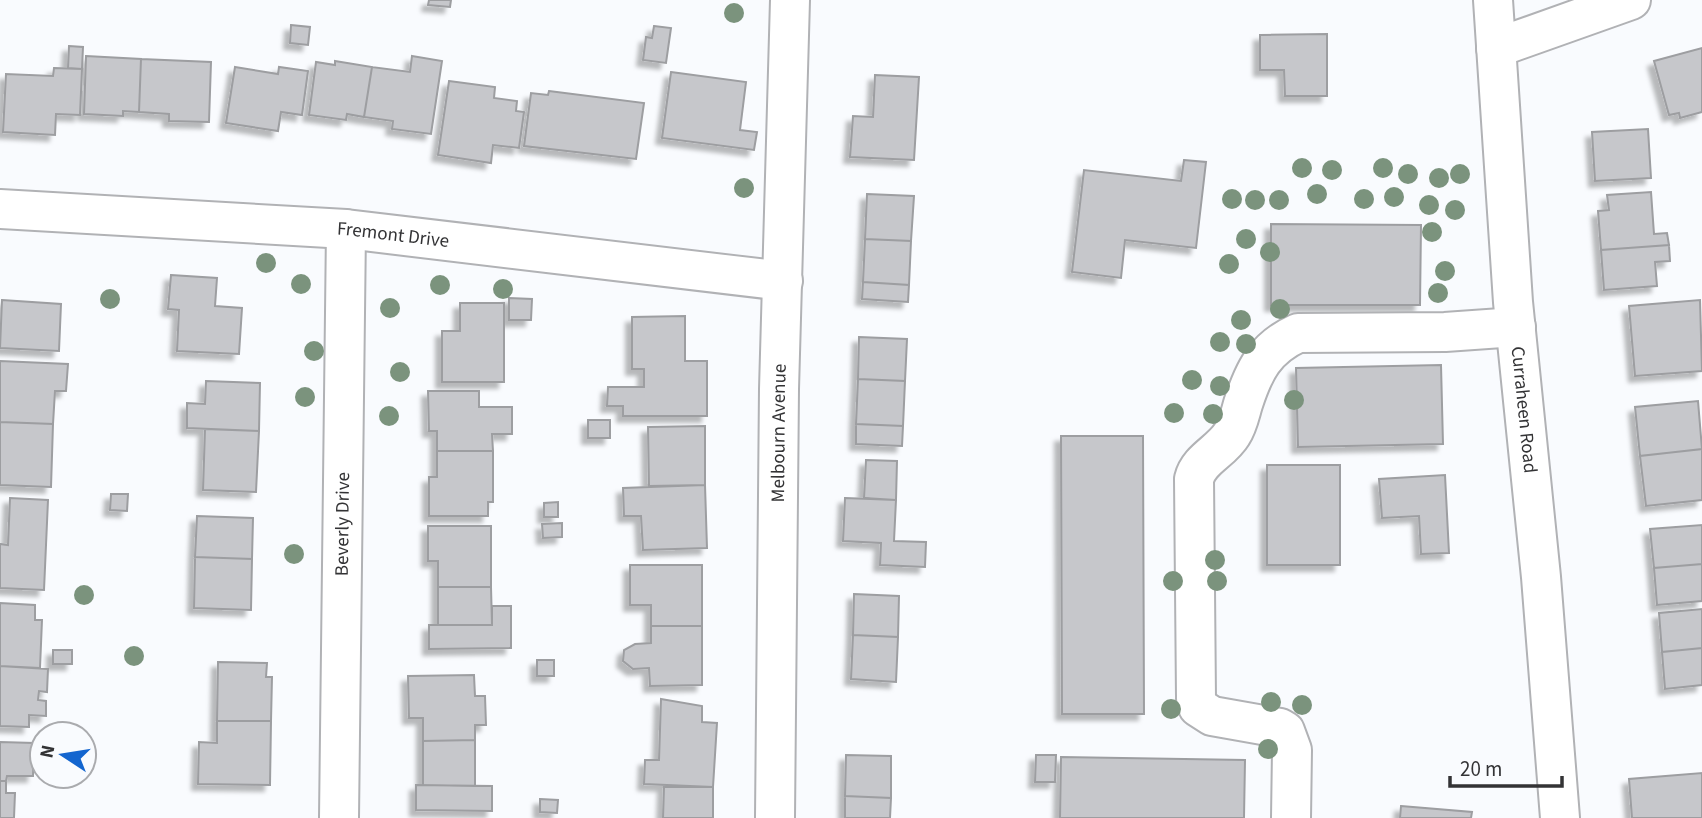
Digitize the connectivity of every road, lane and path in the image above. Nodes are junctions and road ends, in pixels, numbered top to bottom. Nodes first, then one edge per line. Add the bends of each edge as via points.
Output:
1 (790, 0) edge
2 (1493, 0) edge
3 (1631, 0) edge
4 (1496, 48) junction
5 (0, 209) edge
6 (346, 229) junction
7 (783, 281) junction
8 (1516, 327) junction
9 (339, 818) edge
10 (775, 818) edge
11 (1291, 818) edge
12 (1560, 818) edge

1 - 7 street, Melbourn Avenue
2 - 4 street, Curraheen Road
3 - 4 street
4 - 8 street, Curraheen Road
5 - 6 street, Fremont Drive
6 - 7 street, Fremont Drive
6 - 9 street, Beverly Drive
7 - 10 street, Melbourn Avenue
8 - 11 street via 1298,333 1269,351 1250,384 1237,426 1222,448 1197,468 1198,706 1212,716 1285,732 1292,750
8 - 12 street, Curraheen Road

